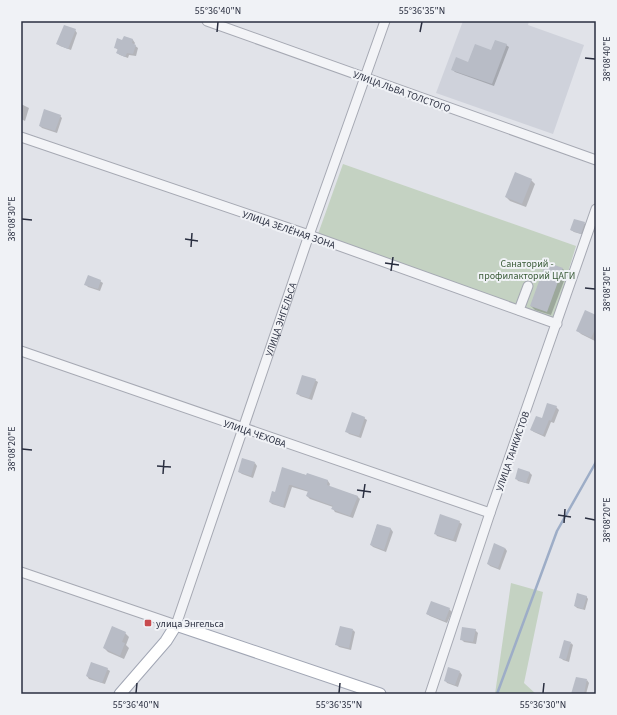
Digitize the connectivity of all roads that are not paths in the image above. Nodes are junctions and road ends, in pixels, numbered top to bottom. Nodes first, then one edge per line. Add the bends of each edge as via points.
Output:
1 (207, 21) edge
2 (385, 21) edge
3 (365, 78) junction
4 (21, 137) edge
5 (596, 160) edge
6 (596, 209) edge
7 (309, 235) junction
8 (528, 286) dead end
9 (519, 310) junction
10 (557, 324) junction
11 (21, 351) edge
12 (242, 428) junction
13 (490, 513) junction
14 (21, 572) edge
15 (176, 625) junction
16 (120, 694) edge
17 (380, 694) edge
18 (430, 694) edge

1 - 3 street, УЛИЦА ЛЬВА ТОЛСТОГО
2 - 3 street, УЛИЦА ЭНГЕЛЬСА
3 - 5 street, УЛИЦА ЛЬВА ТОЛСТОГО
3 - 7 street, УЛИЦА ЭНГЕЛЬСА
4 - 7 street, УЛИЦА ЗЕЛЁНАЯ ЗОНА
6 - 10 street, УЛИЦА ТАНКИСТОВ
7 - 9 street, УЛИЦА ЗЕЛЁНАЯ ЗОНА
7 - 12 street, УЛИЦА ЭНГЕЛЬСА
8 - 9 street
9 - 10 street, УЛИЦА ЗЕЛЁНАЯ ЗОНА
10 - 13 street, УЛИЦА ТАНКИСТОВ
11 - 12 street, УЛИЦА ЧЕХОВА
12 - 13 street, УЛИЦА ЧЕХОВА
12 - 15 street, УЛИЦА ЭНГЕЛЬСА
13 - 18 street, УЛИЦА ТАНКИСТОВ
14 - 15 street
15 - 16 main road, УЛИЦА ЭНГЕЛЬСА via 166,641
15 - 17 main road

